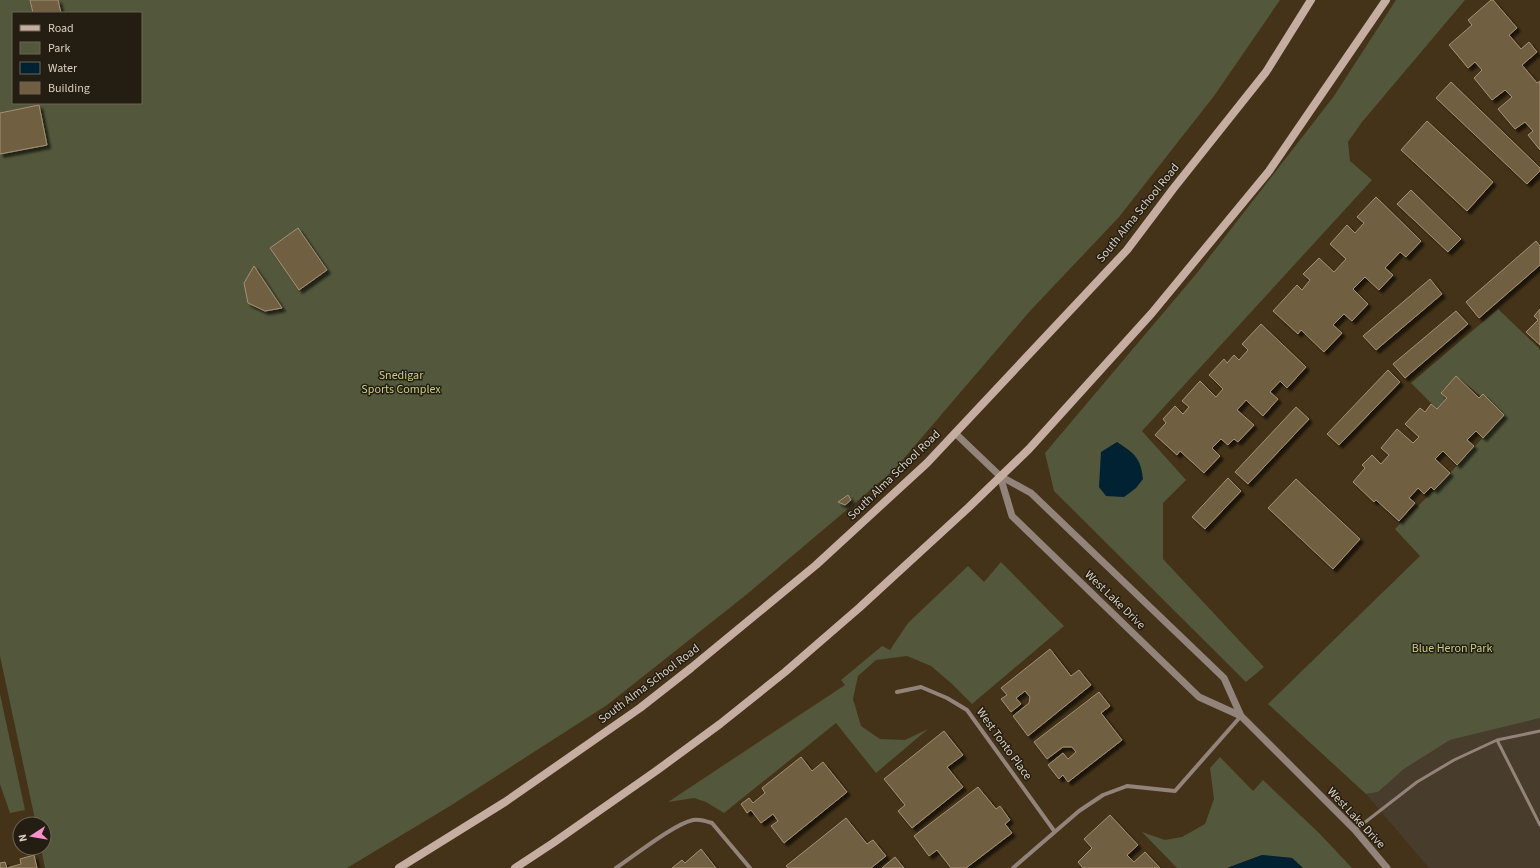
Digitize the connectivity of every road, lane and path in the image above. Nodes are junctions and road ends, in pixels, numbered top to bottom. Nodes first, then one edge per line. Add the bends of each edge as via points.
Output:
1 (1311, 0) edge
2 (1386, 0) edge
3 (955, 433) junction
4 (1000, 476) junction
5 (897, 692) dead end
6 (1241, 716) junction
7 (1540, 731) edge
8 (1498, 740) junction
9 (1540, 824) edge
10 (1355, 830) junction
11 (1055, 832) junction
12 (399, 868) edge
13 (515, 868) edge
14 (616, 868) edge
15 (750, 868) edge
16 (1013, 868) edge
17 (1387, 868) edge

1 - 3 main road, South Alma School Road via 1266,72 1127,250
2 - 4 main road via 1269,170 1147,318 1029,449
3 - 4 street, West Lake Drive
3 - 12 main road, South Alma School Road via 927,463 816,564 680,677 518,794
4 - 6 street, West Lake Drive via 1031,493 1224,678
4 - 6 street, West Lake Drive via 1012,516 1199,697
4 - 13 main road via 859,608 785,672 720,724
5 - 11 street, West Tonto Place via 921,687 967,710
6 - 10 street, West Lake Drive
6 - 11 street via 1174,791 1127,786 1103,795
7 - 8 lane
8 - 9 lane
8 - 10 lane via 1454,760 1417,782
10 - 17 street, West Lake Drive
11 - 16 street
14 - 15 street via 678,826 694,820 712,823

